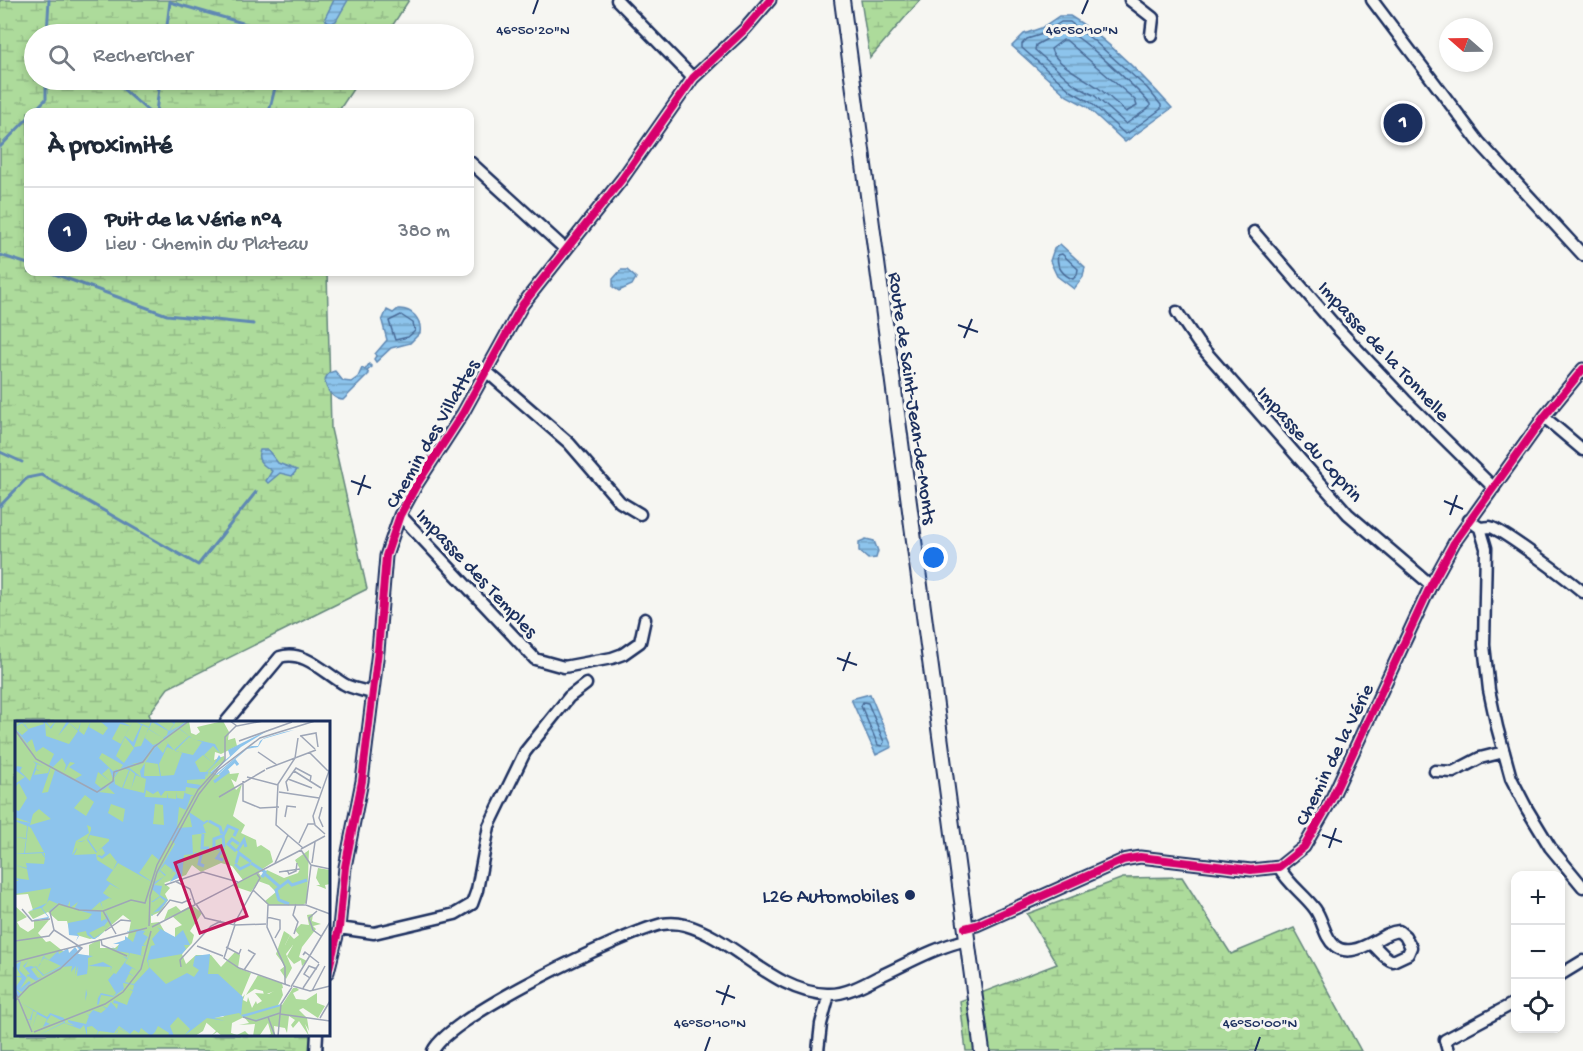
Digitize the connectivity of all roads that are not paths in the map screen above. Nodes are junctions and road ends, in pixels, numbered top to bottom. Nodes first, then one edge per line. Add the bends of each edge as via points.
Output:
1 (617, 0) edge
2 (770, 0) edge
3 (842, 0) edge
4 (1130, 0) edge
5 (1372, 0) edge
6 (1151, 35) dead end
7 (693, 78) junction
8 (474, 166) edge
9 (1254, 232) dead end
10 (565, 249) junction
11 (1583, 255) edge
12 (1177, 312) dead end
13 (1583, 369) edge
14 (486, 371) junction
15 (1544, 417) junction
16 (1583, 450) edge
17 (1494, 488) junction
18 (640, 514) dead end
19 (400, 515) junction
20 (1469, 520) junction
21 (1480, 528) junction
22 (1431, 585) junction
23 (1583, 592) edge
24 (645, 619) dead end
25 (586, 684) dead end
26 (372, 693) junction
27 (228, 721) edge
28 (1504, 752) junction
29 (1435, 771) dead end
30 (1279, 867) junction
31 (1583, 887) edge
32 (339, 928) junction
33 (966, 934) junction
34 (1372, 944) dead end
35 (1583, 961) edge
36 (330, 964) edge
37 (1565, 972) edge
38 (829, 994) junction
39 (1511, 1004) edge
40 (317, 1036) edge
41 (316, 1051) edge
42 (433, 1051) edge
43 (818, 1051) edge
44 (982, 1051) edge
45 (1448, 1051) edge

1 - 7 street
2 - 7 street, Chemin des Villattes
3 - 33 main road, Route de Saint-Jean-de-Monts
4 - 6 street via 1153,18
5 - 11 street via 1479,142
7 - 10 street, Chemin des Villattes via 622,179
8 - 10 street
9 - 17 street, Impasse de la Tonnelle via 1338,329
10 - 14 street, Chemin des Villattes via 523,304
12 - 22 street, Impasse du Coprin via 1198,343 1348,514
13 - 15 street, Chemin de la Vérie
14 - 18 street via 569,443 620,502
14 - 19 street, Chemin des Villattes
15 - 16 street
15 - 17 street, Chemin de la Vérie
17 - 20 street, Chemin de la Vérie
19 - 24 street, Impasse des Temples via 535,659 564,667 623,654 640,642
19 - 26 street, Chemin des Villattes via 386,556
20 - 21 street
20 - 22 street, Chemin de la Vérie
21 - 23 street via 1498,531
21 - 28 street via 1486,548 1484,645 1489,690
22 - 30 street, Chemin de la Vérie via 1317,828 1304,848
25 - 32 street via 568,697 525,752 489,826 472,904 455,914 374,933
26 - 27 street via 347,686 300,656 288,654 280,657
26 - 32 street, Chemin des Villattes
28 - 29 street via 1480,758 1454,772
28 - 31 street via 1511,778 1527,809 1550,847
30 - 33 street via 1251,870 1140,857 1123,860 977,925
30 - 34 street via 1315,909 1336,947 1344,951
32 - 36 street, Chemin des Villattes
33 - 38 street via 857,987
33 - 44 main road, Route de Saint-Jean-de-Monts
35 - 37 street
38 - 42 street via 807,992 784,982 699,929 665,924 587,953 500,1000 457,1027
38 - 43 street
39 - 45 street via 1445,1040
40 - 41 street

